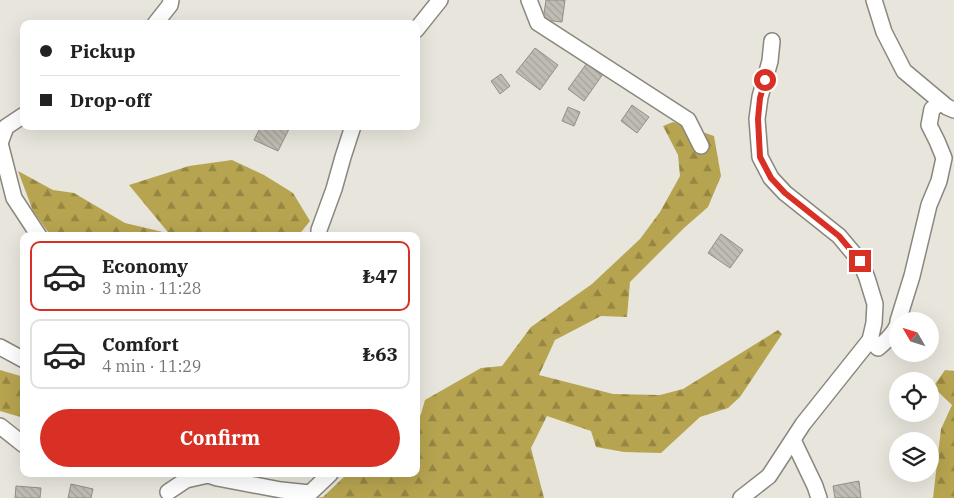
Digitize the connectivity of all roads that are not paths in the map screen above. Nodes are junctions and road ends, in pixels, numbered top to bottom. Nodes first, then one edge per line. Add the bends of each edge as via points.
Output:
1 (171, 0) edge
2 (440, 0) edge
3 (529, 0) edge
4 (874, 0) edge
5 (158, 20) edge
6 (420, 25) edge
7 (772, 41) dead end
8 (941, 102) junction
9 (954, 110) edge
10 (20, 117) edge
11 (352, 130) edge
12 (0, 143) edge
13 (701, 146) dead end
14 (36, 232) edge
15 (319, 232) edge
16 (901, 312) edge
17 (889, 338) edge
18 (870, 340) junction
19 (0, 346) edge
20 (20, 358) edge
21 (3, 430) edge
22 (793, 440) junction
23 (20, 442) edge
24 (196, 477) edge
25 (214, 477) edge
26 (327, 477) edge
27 (168, 492) dead end
28 (741, 498) edge
29 (819, 498) edge

1 - 5 street
2 - 6 street
3 - 13 street via 538,23 688,120
4 - 8 street via 884,32 904,72
7 - 18 street via 760,98 760,157 771,178 785,193 839,236 860,261 875,304
8 - 9 street
8 - 16 street via 932,109 929,125 944,158
10 - 12 street via 6,128
11 - 15 street
12 - 14 street via 14,198
17 - 18 street via 878,348
18 - 22 street
19 - 20 street
21 - 23 street
22 - 28 street via 769,476
22 - 29 street
24 - 27 street
25 - 26 street via 310,493

